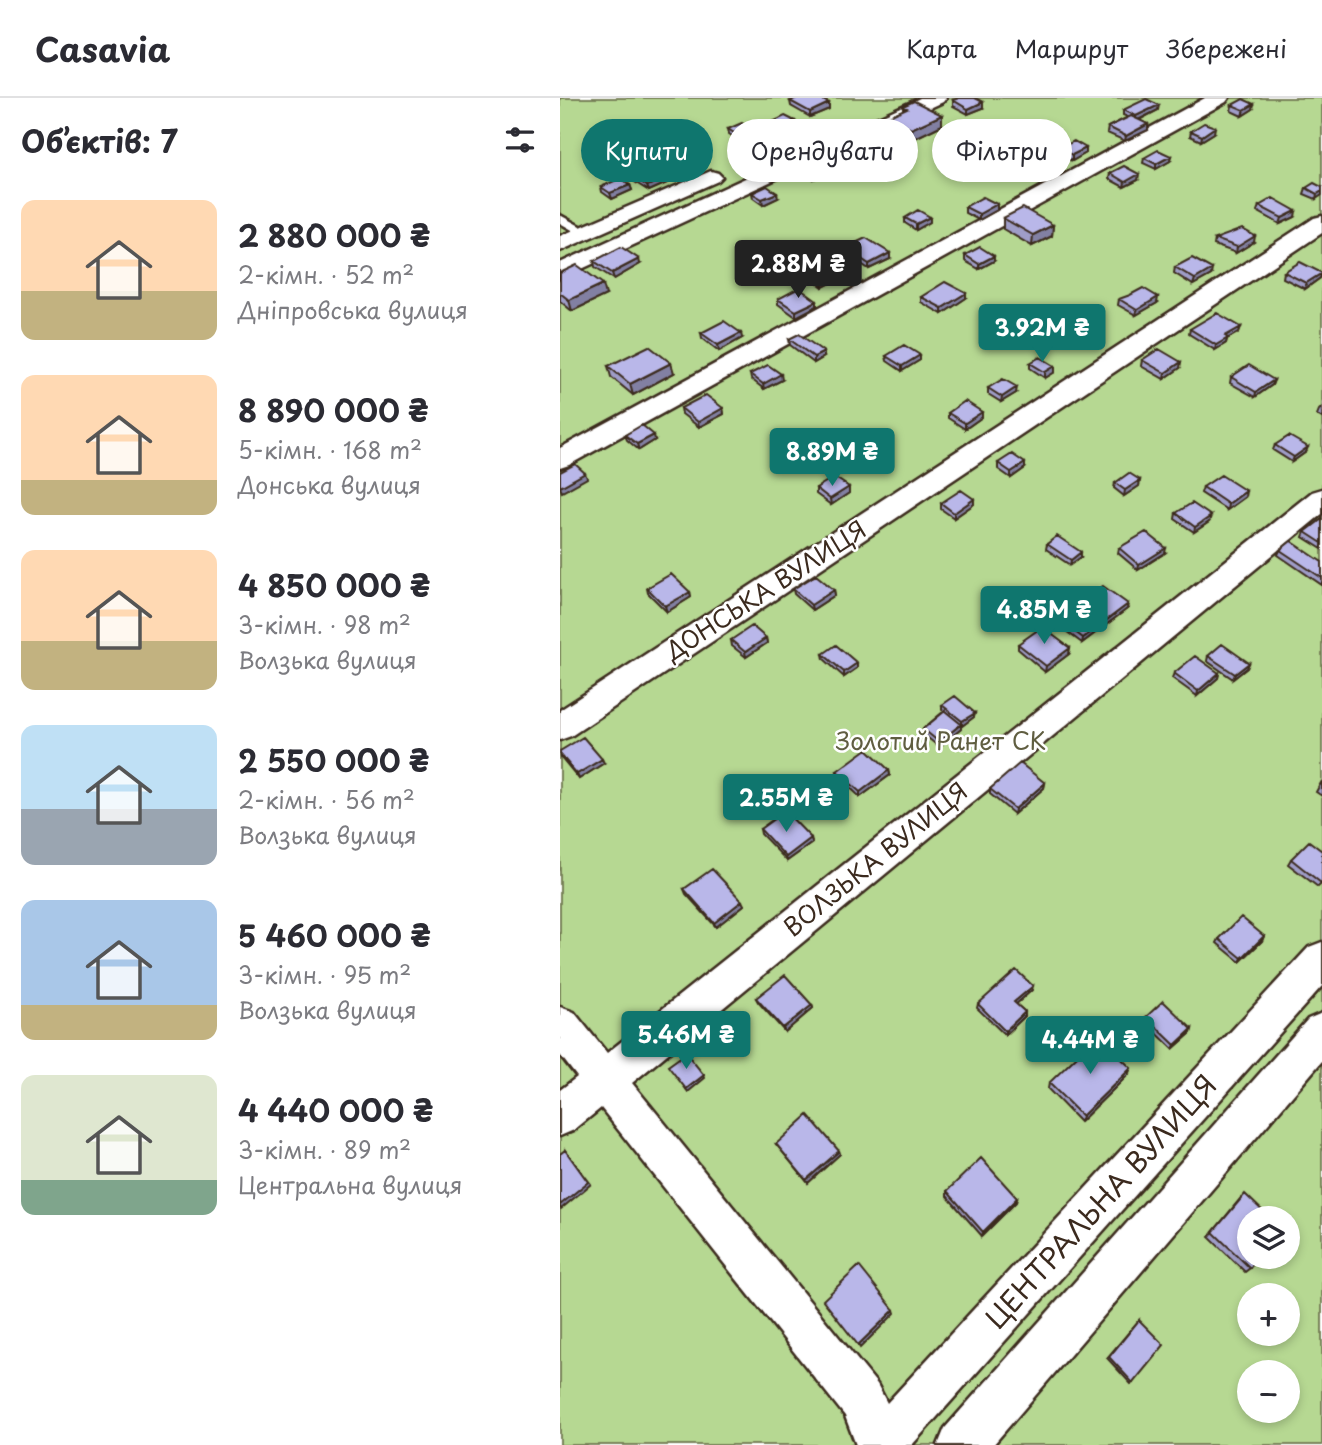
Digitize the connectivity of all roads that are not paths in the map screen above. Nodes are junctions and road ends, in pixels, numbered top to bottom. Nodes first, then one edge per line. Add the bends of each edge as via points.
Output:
1 (888, 98) edge
2 (936, 98) edge
3 (1219, 98) edge
4 (844, 118) dead end
5 (727, 170) edge
6 (560, 218) edge
7 (1322, 223) edge
8 (585, 233) junction
9 (560, 244) edge
10 (560, 272) edge
11 (560, 459) edge
12 (1322, 499) edge
13 (560, 727) edge
14 (1322, 959) edge
15 (560, 1025) edge
16 (1322, 1032) edge
17 (604, 1080) junction
18 (560, 1116) edge
19 (881, 1445) edge
20 (962, 1445) edge

1 - 4 street
2 - 10 street
3 - 11 street
5 - 8 street
6 - 8 lane
7 - 13 street, ДОНСЬКА ВУЛИЦЯ
8 - 9 street
12 - 17 street, ВОЛЗЬКА ВУЛИЦЯ
14 - 19 street, ЦЕНТРАЛЬНА ВУЛИЦЯ
15 - 17 street
16 - 20 street, ЦЕНТРАЛЬНА ВУЛИЦЯ
17 - 18 street, ВОЛЗЬКА ВУЛИЦЯ
17 - 19 street via 861,1400

